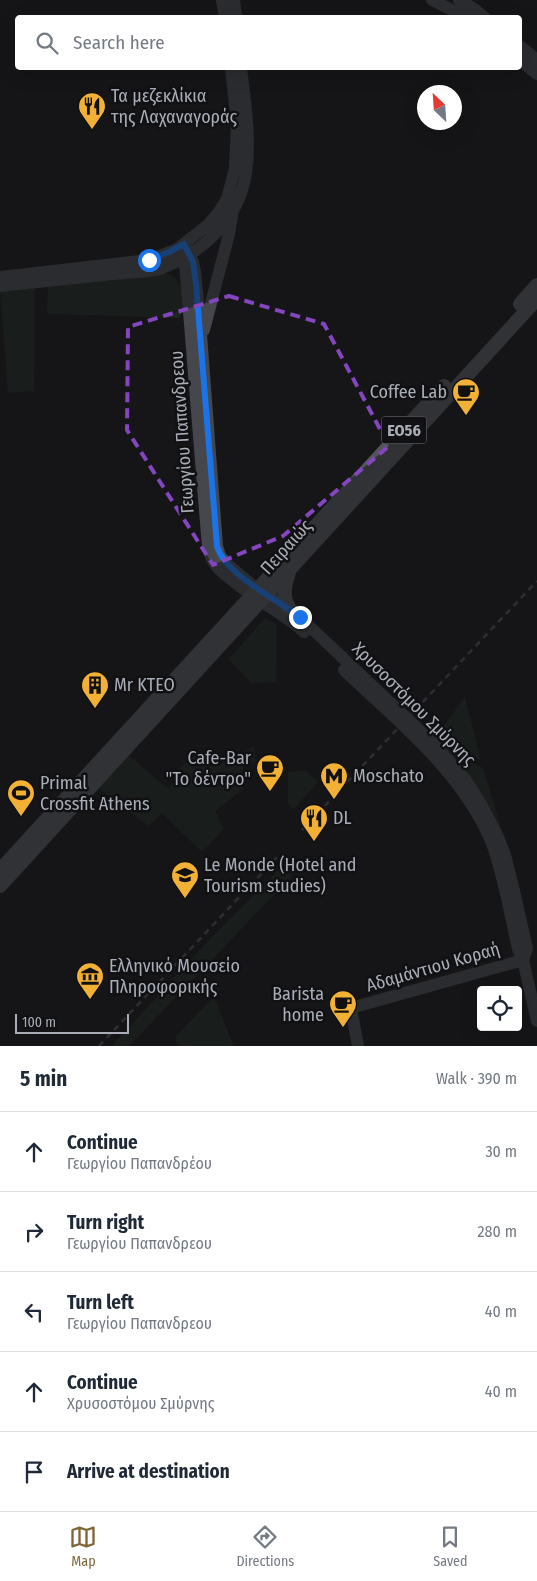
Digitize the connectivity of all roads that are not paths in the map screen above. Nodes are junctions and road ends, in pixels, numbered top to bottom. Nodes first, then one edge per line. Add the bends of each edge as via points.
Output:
1 (222, 0) edge
2 (234, 0) edge
3 (432, 0) edge
4 (459, 0) edge
5 (224, 15) edge
6 (236, 15) edge
7 (462, 15) edge
8 (481, 15) edge
9 (522, 48) edge
10 (537, 60) edge
11 (522, 62) edge
12 (231, 70) edge
13 (241, 70) edge
14 (537, 74) edge
15 (233, 211) junction
16 (183, 251) junction
17 (161, 268) junction
18 (0, 276) edge
19 (537, 285) edge
20 (0, 286) edge
21 (188, 287) junction
22 (537, 299) edge
23 (201, 340) junction
24 (289, 571) junction
25 (259, 596) junction
26 (291, 610) junction
27 (307, 629) junction
28 (0, 870) edge
29 (0, 886) edge
30 (523, 960) junction
31 (537, 1020) edge
32 (358, 1046) edge

1 - 5 street
2 - 6 street
3 - 7 street
4 - 8 street
9 - 10 street
11 - 14 street
12 - 16 street via 237,123 236,156 227,199
13 - 15 street via 247,120 246,171
15 - 16 street via 216,234
15 - 23 street
16 - 17 street
16 - 18 street via 149,260
16 - 21 street, Γεωργίου Παπανδρεου
16 - 23 street, Γεωργίου Παπανδρεου via 193,262
17 - 20 street
17 - 21 street via 176,273
19 - 25 main road, Πειραιώς / ΕΟ56
21 - 25 street, Γεωργίου Παπανδρεου via 210,556 217,567
22 - 24 main road, Πειραιώς / ΕΟ56
23 - 25 street, Γεωργίου Παπανδρεου via 217,546 223,560
24 - 25 main road, Πειραιώς / ΕΟ56
24 - 26 main road via 284,594
25 - 26 street, Χρυσοστόμου Σμύρνης
25 - 27 street, Χρυσοστόμου Σμύρνης via 286,618
25 - 28 main road, Πειραιώς / ΕΟ56
25 - 29 main road, Πειραιώς / ΕΟ56
26 - 27 street, Χρυσοστόμου Σμύρνης
27 - 30 street, Χρυσοστόμου Σμύρνης, bridge via 431,741 465,779 482,804 505,855 510,892 527,948
30 - 31 street, Χρυσοστόμου Σμύρνης
30 - 32 street, Αδαμάντιου Κοραή via 351,1008

